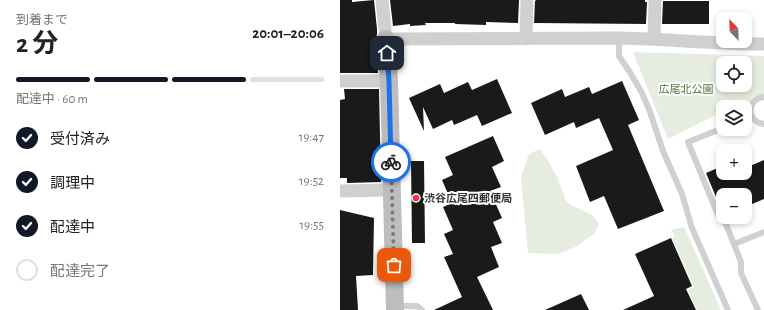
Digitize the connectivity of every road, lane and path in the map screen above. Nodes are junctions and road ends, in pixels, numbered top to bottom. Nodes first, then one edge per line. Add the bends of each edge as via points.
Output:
1 (382, 0) edge
2 (527, 0) edge
3 (655, 0) edge
4 (526, 38) junction
5 (619, 38) junction
6 (386, 39) junction
7 (654, 39) junction
8 (764, 44) edge
9 (340, 81) edge
10 (389, 81) junction
11 (764, 97) edge
12 (752, 103) edge
13 (752, 119) edge
14 (764, 124) edge
15 (716, 131) edge
16 (392, 190) junction
17 (340, 191) edge
18 (764, 232) edge
19 (734, 244) junction
20 (395, 308) edge
21 (422, 310) edge
22 (728, 310) edge
23 (758, 310) edge

1 - 6 street
2 - 4 street
3 - 7 street
4 - 5 street
4 - 6 street
5 - 7 street
5 - 22 lane via 619,56 642,93 663,152 682,194 692,228
6 - 10 street
7 - 8 street
9 - 10 street
10 - 16 street
11 - 12 lane via 759,97
13 - 14 lane
15 - 19 lane via 688,142 718,215 726,224
16 - 17 street
16 - 20 street
18 - 19 lane
19 - 23 lane via 741,262 741,273
20 - 21 lane via 417,306

